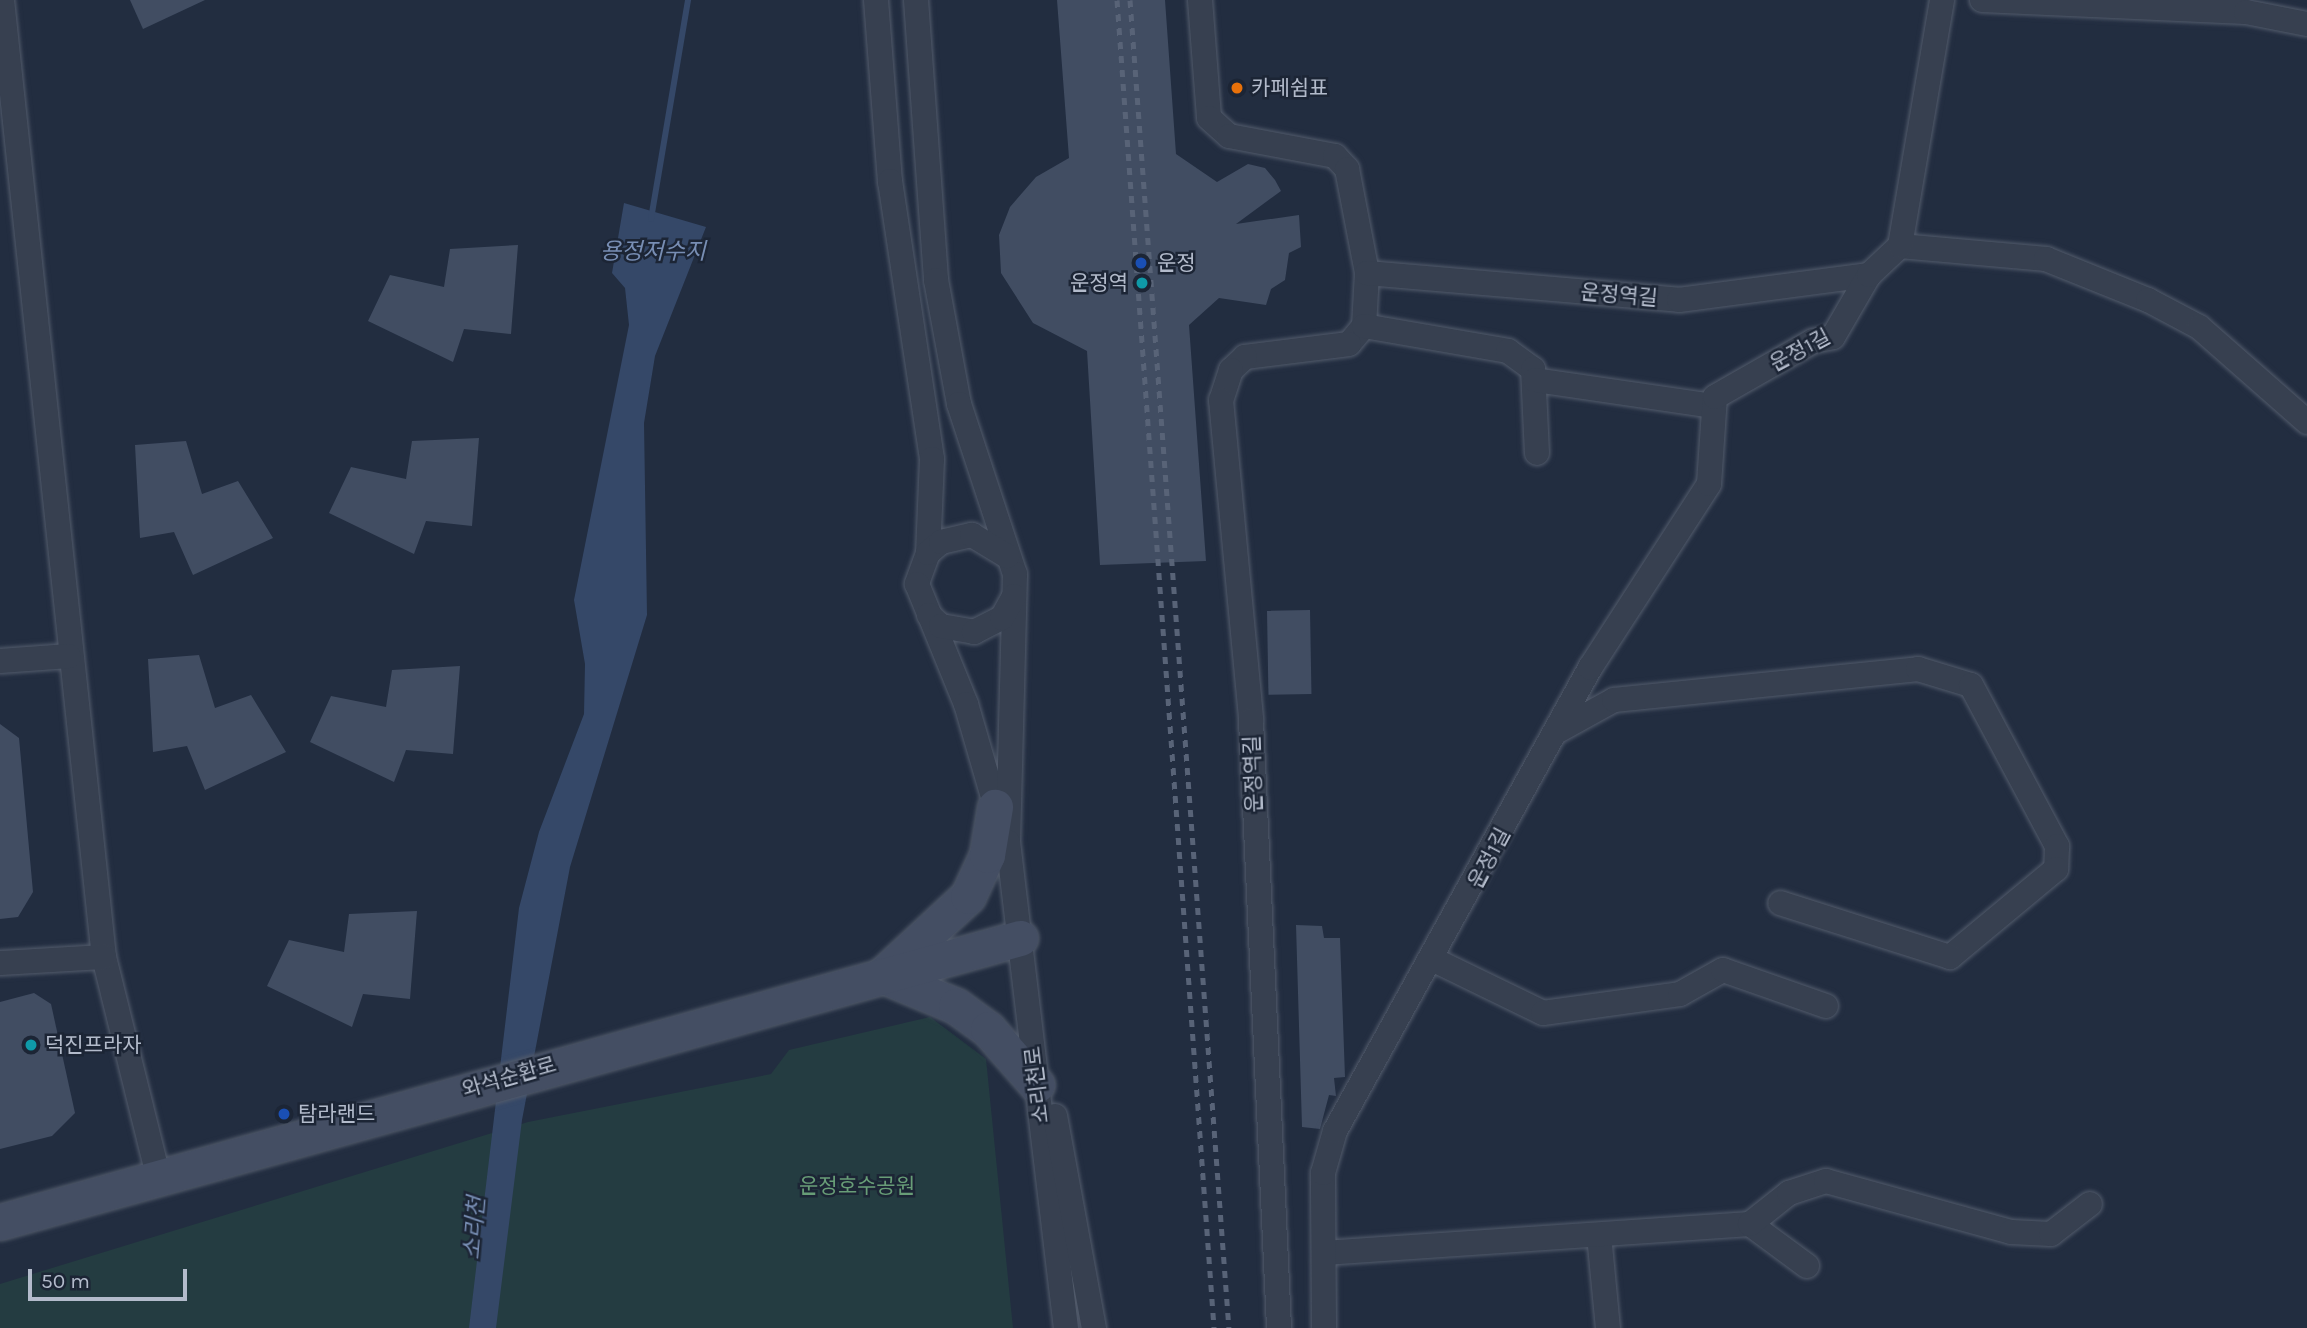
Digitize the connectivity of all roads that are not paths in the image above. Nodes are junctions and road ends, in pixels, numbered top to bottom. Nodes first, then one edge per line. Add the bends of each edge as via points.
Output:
1 (2, 0) edge
2 (876, 0) edge
3 (916, 0) edge
4 (1199, 0) edge
5 (1942, 0) edge
6 (1982, 0) edge
7 (2307, 24) edge
8 (1900, 246) junction
9 (1367, 273) junction
10 (1870, 275) junction
11 (1364, 326) junction
12 (1535, 380) junction
13 (1714, 406) junction
14 (2307, 422) edge
15 (1536, 453) dead end
16 (928, 553) junction
17 (1010, 560) junction
18 (1015, 590) junction
19 (929, 615) junction
20 (69, 656) junction
21 (0, 661) edge
22 (1556, 732) junction
23 (995, 807) junction
24 (1008, 842) junction
25 (1780, 903) dead end
26 (1020, 938) junction
27 (104, 957) junction
28 (1434, 960) junction
29 (0, 963) edge
30 (882, 975) junction
31 (1027, 1000) junction
32 (1826, 1006) dead end
33 (1037, 1085) junction
34 (158, 1174) junction
35 (2091, 1204) dead end
36 (0, 1222) edge
37 (1750, 1224) junction
38 (1599, 1235) junction
39 (1324, 1253) junction
40 (1807, 1266) dead end
41 (1066, 1328) edge
42 (1094, 1328) edge
43 (1279, 1328) edge
44 (1324, 1328) edge
45 (1608, 1328) edge

1 - 20 street
2 - 16 street via 890,181 928,420
3 - 17 street via 936,280 959,404
4 - 9 street via 1209,118 1229,136 1335,156 1347,169
5 - 8 street
6 - 7 street via 2246,12
8 - 10 street
8 - 14 street via 2046,258 2148,300 2199,327
9 - 10 street, 운정역길 via 1679,300
9 - 11 street
10 - 13 street, 운정1길 via 1833,337 1813,341 1715,397
11 - 12 street via 1508,351 1533,369
11 - 43 street, 운정역길 via 1349,344 1245,357 1231,370 1221,400 1251,720
12 - 13 street
12 - 15 street
13 - 22 street, 운정1길 via 1709,484
16 - 17 street via 941,542 972,535 987,539
16 - 19 street via 917,584
17 - 18 street
18 - 19 street via 1002,618 974,632 941,626
18 - 24 street
19 - 23 street via 965,704
20 - 21 street
20 - 27 street
22 - 25 street via 1628,699 1917,669 1971,685 2057,846 2056,869 1950,957
22 - 28 street, 운정1길
23 - 24 street
23 - 30 street via 987,855 968,895
24 - 26 street, 소리천로
26 - 30 street, 와석순환로
26 - 31 street, 소리천로
27 - 29 street
27 - 34 street
28 - 32 street via 1543,1013 1681,994 1723,970
28 - 39 street, 운정1길 via 1335,1131 1323,1173
30 - 33 street via 956,1006 988,1029
30 - 34 street, 와석순환로
31 - 33 street, 소리천로
31 - 42 street via 1071,1185
33 - 41 street, 소리천로
34 - 36 street, 와석순환로
35 - 37 street via 2052,1234 2011,1232 1826,1181 1789,1193
37 - 38 street
37 - 40 street
38 - 39 street
38 - 45 street
39 - 44 street, 운정1길

